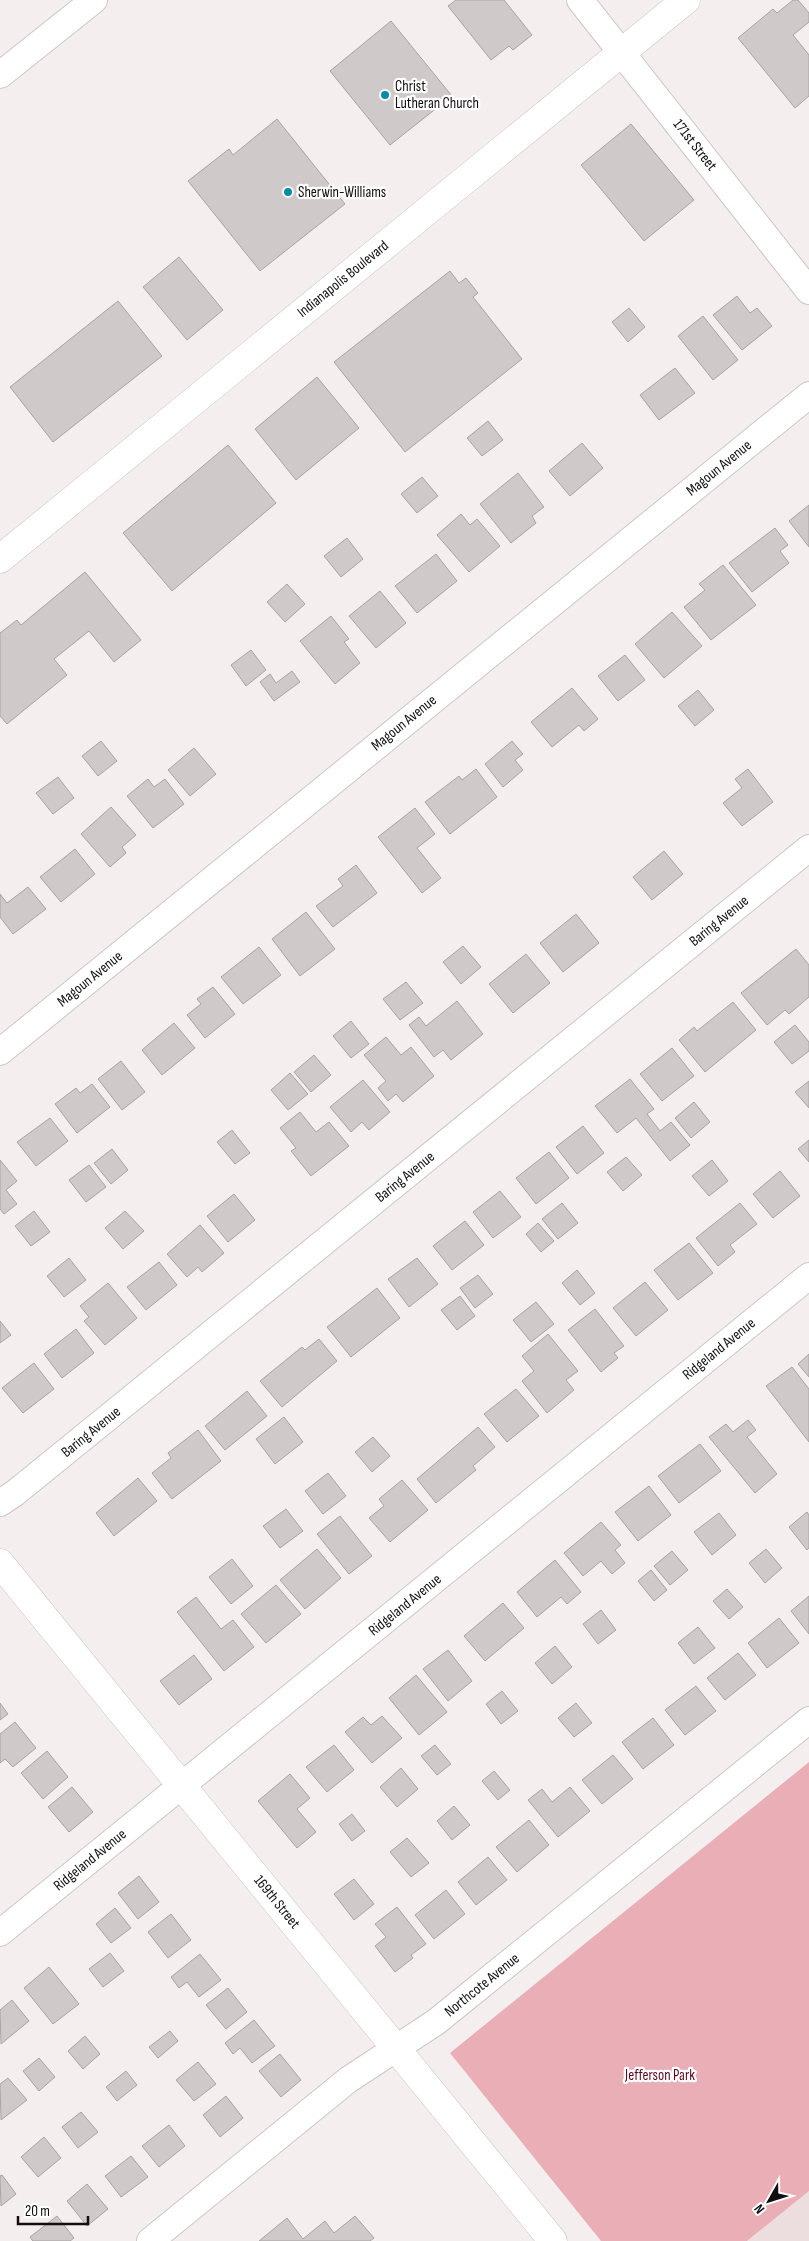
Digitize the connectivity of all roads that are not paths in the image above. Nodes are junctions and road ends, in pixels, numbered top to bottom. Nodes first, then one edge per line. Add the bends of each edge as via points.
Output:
1 (94, 0) edge
2 (580, 0) edge
3 (686, 0) edge
4 (622, 51) junction
5 (0, 75) edge
6 (809, 291) edge
7 (809, 395) edge
8 (0, 559) edge
9 (809, 848) edge
10 (0, 1052) edge
11 (809, 1276) edge
12 (0, 1503) edge
13 (0, 1563) edge
14 (809, 1720) edge
15 (182, 1786) junction
16 (0, 1933) edge
17 (396, 2048) junction
18 (150, 2241) edge
19 (553, 2241) edge

1 - 5 street
2 - 4 street, 171st Street
3 - 4 main road, Indianapolis Boulevard
4 - 6 street, 171st Street
4 - 8 main road, Indianapolis Boulevard
7 - 10 street, Magoun Avenue
9 - 12 street, Baring Avenue
11 - 15 street, Ridgeland Avenue
13 - 15 main road, 169th Street
14 - 17 street, Northcote Avenue via 436,2022
15 - 16 street, Ridgeland Avenue
15 - 17 main road, 169th Street
17 - 18 street, Northcote Avenue via 348,2080
17 - 19 main road, 169th Street

